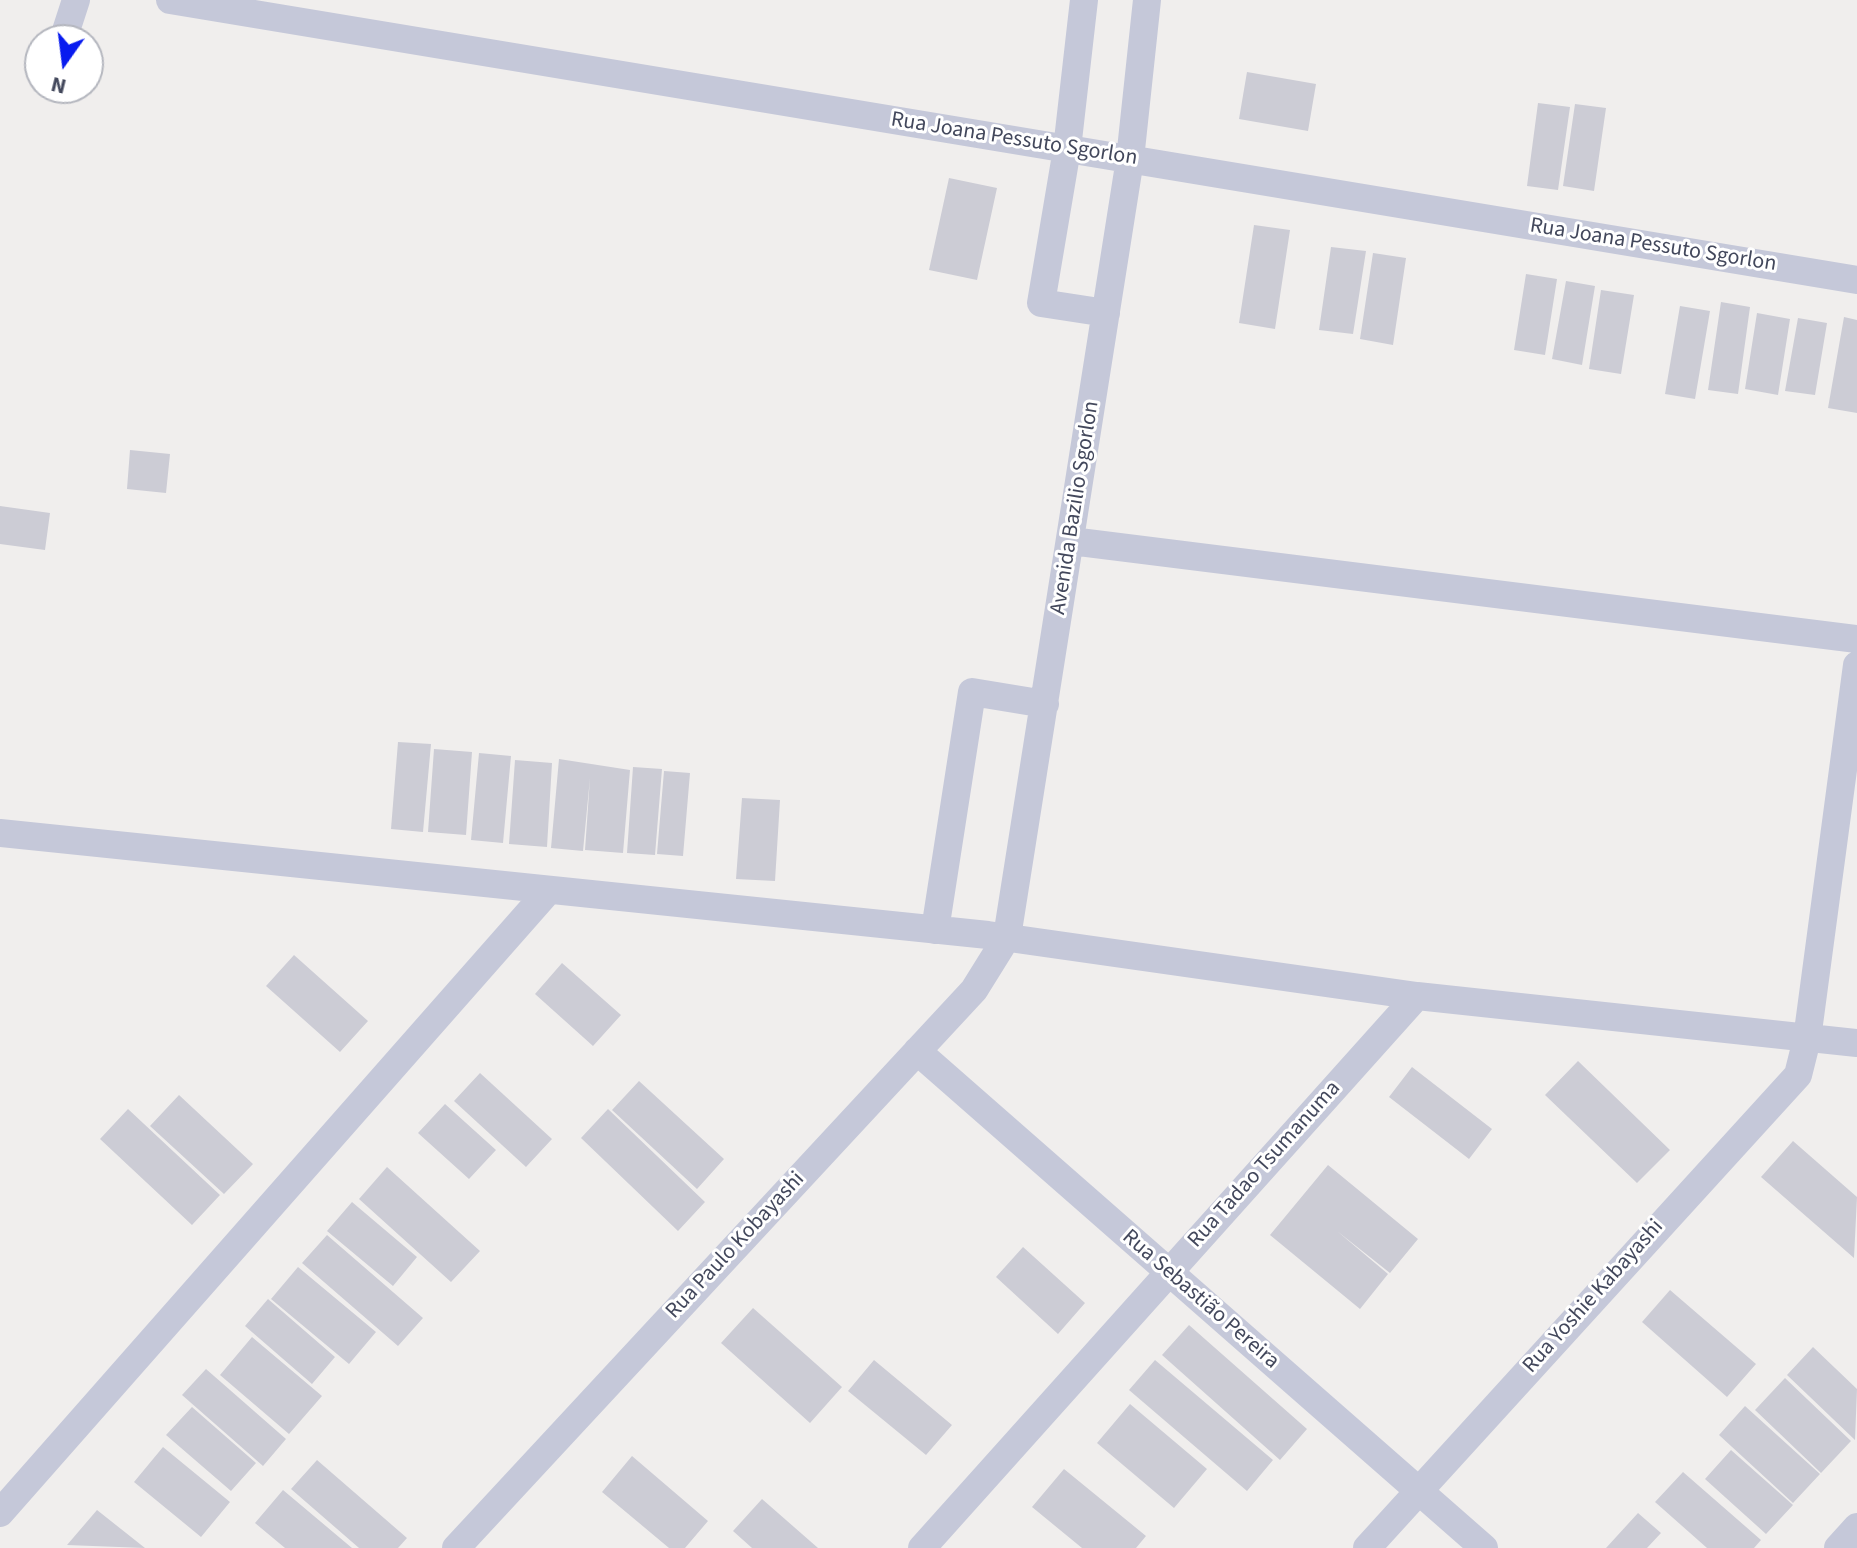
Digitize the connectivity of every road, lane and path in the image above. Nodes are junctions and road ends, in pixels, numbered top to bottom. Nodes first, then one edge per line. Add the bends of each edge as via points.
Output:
1 (76, 0) edge
2 (170, 0) edge
3 (1084, 0) edge
4 (1147, 0) edge
5 (68, 24) edge
6 (1067, 149) junction
7 (1130, 159) junction
8 (1857, 280) edge
9 (1106, 313) junction
10 (1071, 541) junction
11 (1857, 639) edge
12 (1857, 665) edge
13 (1045, 704) junction
14 (0, 833) edge
15 (549, 890) junction
16 (935, 930) junction
17 (1007, 937) junction
18 (1417, 996) junction
19 (1807, 1039) junction
20 (1857, 1043) edge
21 (917, 1051) junction
22 (1169, 1272) junction
23 (1418, 1490) junction
24 (0, 1513) edge
25 (1857, 1527) edge
26 (456, 1548) edge
27 (922, 1548) edge
28 (1367, 1548) edge
29 (1484, 1548) edge
30 (1838, 1548) edge

1 - 5 street
2 - 6 street, Rua Joana Pessuto Sgorlon
3 - 6 street
4 - 7 street, Avenida Bazilio Sgorlon
6 - 7 street, Rua Joana Pessuto Sgorlon
6 - 9 street via 1041,303
7 - 8 street, Rua Joana Pessuto Sgorlon
7 - 9 street, Avenida Bazilio Sgorlon
9 - 10 street, Avenida Bazilio Sgorlon
10 - 11 street
10 - 13 street, Avenida Bazilio Sgorlon
12 - 19 street, Rua Yoshie Kabayashi
13 - 16 street via 972,692
13 - 17 street, Avenida Bazilio Sgorlon
14 - 15 street
15 - 16 street
15 - 24 street
16 - 17 street
17 - 18 street
17 - 21 street, Rua Paulo Kobayashi via 974,990
18 - 19 street
18 - 22 street, Rua Tadao Tsumanuma
19 - 20 street
19 - 23 street, Rua Yoshie Kabayashi via 1798,1075
21 - 22 street, Rua Sebastião Pereira
21 - 26 street, Rua Paulo Kobayashi
22 - 23 street, Rua Sebastião Pereira
22 - 27 street, Rua Tadao Tsumanuma
23 - 28 street, Rua Yoshie Kabayashi
23 - 29 street, Rua Sebastião Pereira
25 - 30 street

